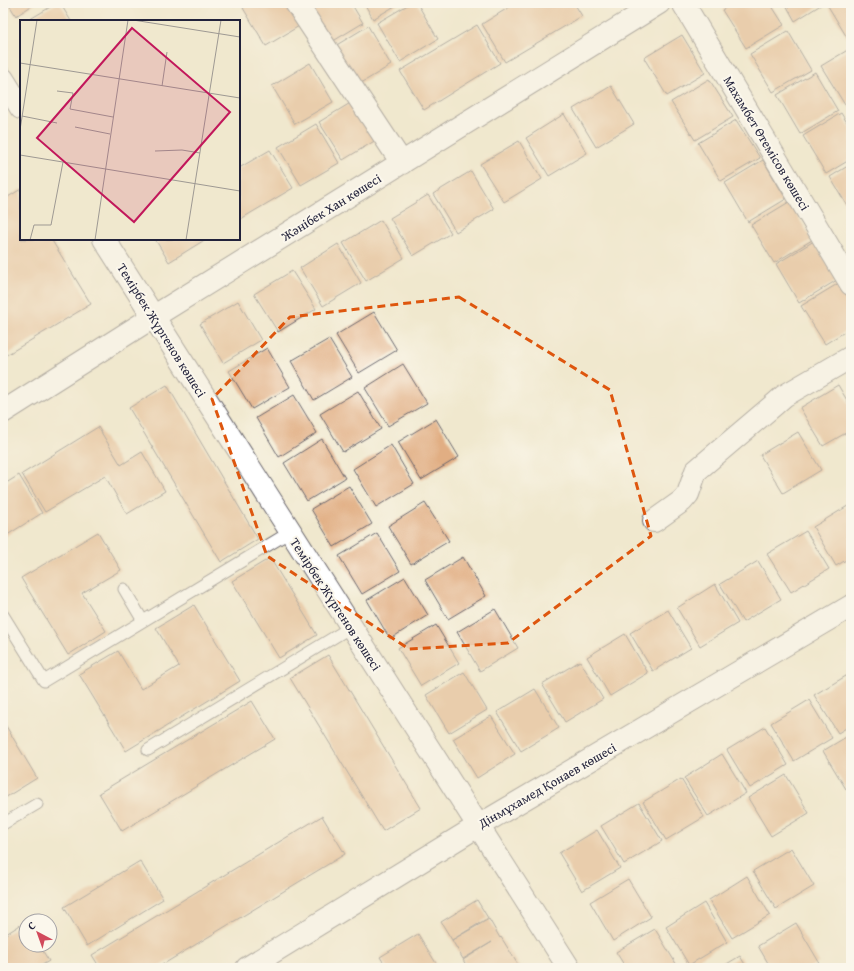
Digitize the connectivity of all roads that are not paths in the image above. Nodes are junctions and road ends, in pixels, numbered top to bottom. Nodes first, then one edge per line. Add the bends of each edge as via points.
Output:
1 (296, 3) edge
2 (659, 3) edge
3 (683, 3) edge
4 (3, 79) edge
5 (20, 106) edge
6 (402, 163) junction
7 (105, 240) edge
8 (851, 284) edge
9 (153, 317) junction
10 (851, 357) edge
11 (3, 412) edge
12 (654, 521) dead end
13 (290, 532) junction
14 (124, 589) dead end
15 (851, 606) edge
16 (3, 615) edge
17 (143, 621) junction
18 (351, 627) junction
19 (148, 750) dead end
20 (37, 804) dead end
21 (3, 824) edge
22 (478, 826) junction
23 (247, 968) edge
24 (569, 968) edge

1 - 6 street
2 - 6 street, Жәнібек Хан көшесі
3 - 8 street, Махамбет Өтемісов көшесі
4 - 5 street
6 - 9 street, Жәнібек Хан көшесі
7 - 9 street, Темірбек Жүргенов көшесі
9 - 11 street, Жәнібек Хан көшесі
9 - 13 street, Темірбек Жүргенов көшесі
10 - 12 street via 784,396 696,471 688,494
13 - 17 lane
13 - 18 street, Темірбек Жүргенов көшесі
14 - 17 lane
15 - 22 street, Дінмұхамед Қонаев көшесі
16 - 17 lane via 44,681
18 - 19 lane
18 - 22 street, Темірбек Жүргенов көшесі
20 - 21 lane
22 - 23 street, Дінмұхамед Қонаев көшесі
22 - 24 street, Темірбек Жүргенов көшесі

